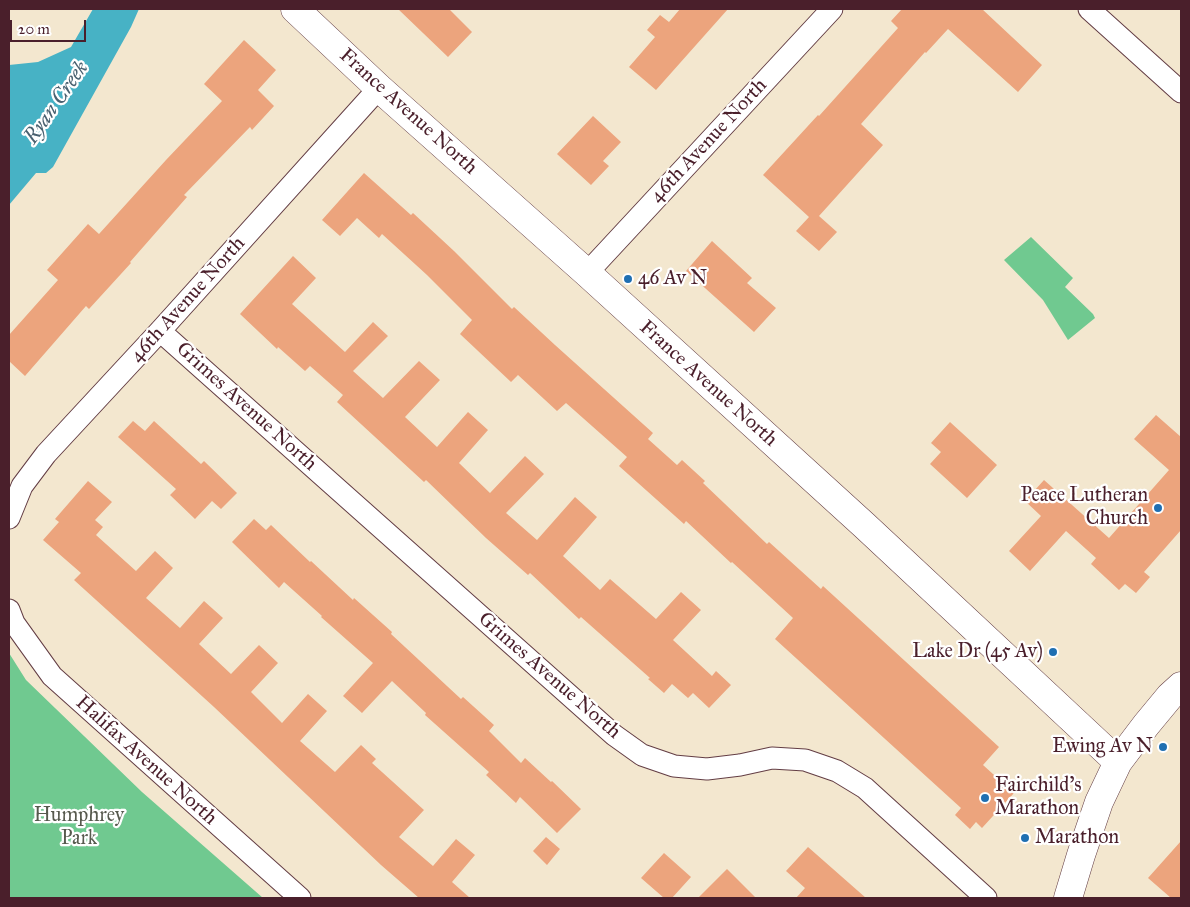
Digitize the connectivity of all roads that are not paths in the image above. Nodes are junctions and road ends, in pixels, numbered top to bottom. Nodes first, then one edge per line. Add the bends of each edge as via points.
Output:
1 (295, 9) edge
2 (832, 9) edge
3 (1089, 9) edge
4 (379, 88) junction
5 (1181, 92) edge
6 (587, 273) junction
7 (160, 331) junction
8 (9, 518) edge
9 (9, 610) edge
10 (1181, 686) edge
11 (1118, 762) junction
12 (300, 898) edge
13 (986, 898) edge
14 (1068, 898) edge

1 - 4 street, France Avenue North
2 - 6 street, 46th Avenue North
3 - 5 street
4 - 6 street, France Avenue North
4 - 7 street, 46th Avenue North
6 - 11 street, France Avenue North via 864,524
7 - 8 street, 46th Avenue North via 46,454 22,486
7 - 13 street, Grimes Avenue North via 614,735 642,754 674,766 707,769 772,758 805,760 837,771 865,788
9 - 12 street, Halifax Avenue North via 14,623 52,676
10 - 11 street
11 - 14 street via 1099,802

